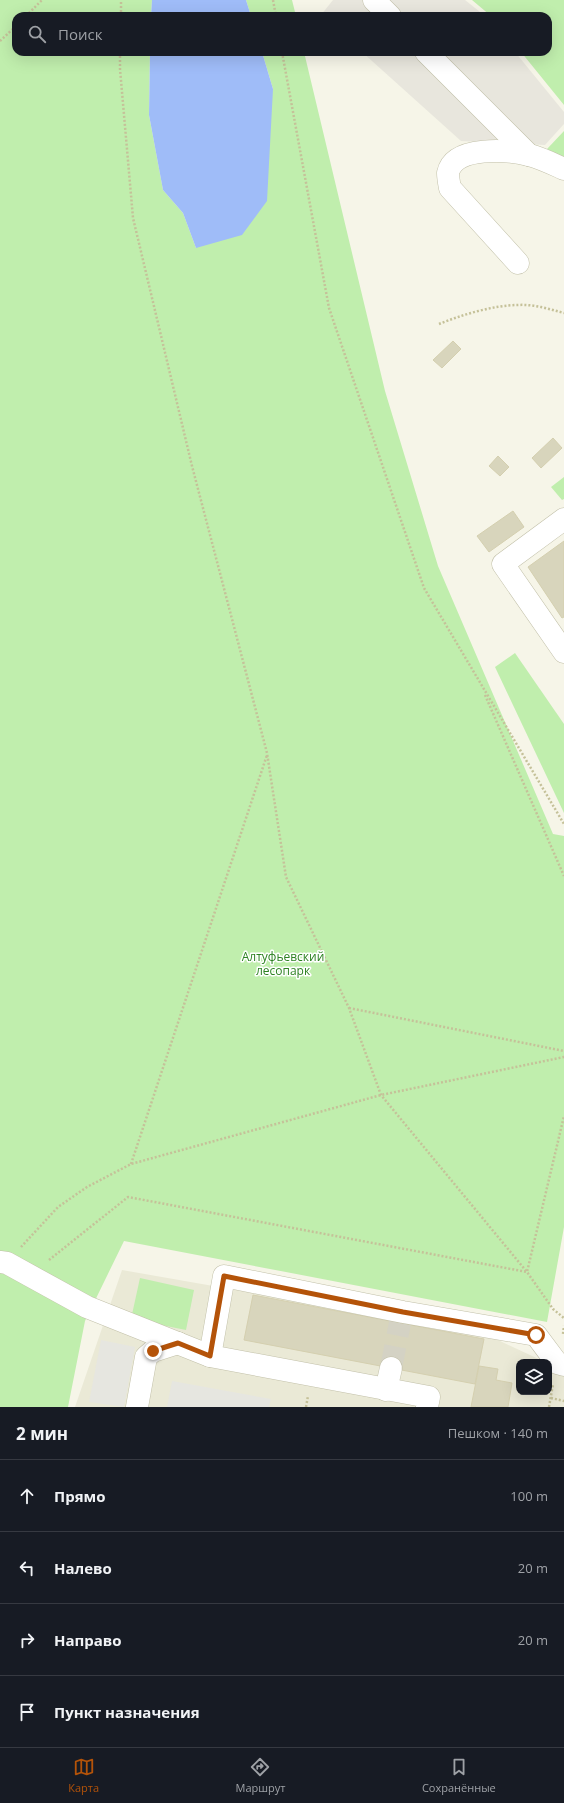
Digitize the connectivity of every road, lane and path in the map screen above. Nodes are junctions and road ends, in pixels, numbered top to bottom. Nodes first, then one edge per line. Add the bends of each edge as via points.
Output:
1 (42, 0) edge
2 (121, 0) edge
3 (273, 0) edge
4 (374, 0) edge
5 (30, 12) edge
6 (121, 12) edge
7 (275, 12) edge
8 (386, 12) edge
9 (12, 30) edge
10 (0, 41) edge
11 (120, 56) edge
12 (283, 56) edge
13 (430, 56) edge
14 (529, 155) junction
15 (564, 169) edge
16 (518, 263) dead end
17 (564, 313) edge
18 (439, 324) dead end
19 (564, 519) edge
20 (564, 652) edge
21 (480, 683) junction
22 (267, 753) junction
23 (564, 824) edge
24 (564, 876) edge
25 (349, 1008) junction
26 (564, 1051) edge
27 (564, 1056) edge
28 (381, 1096) junction
29 (564, 1116) edge
30 (131, 1164) junction
31 (3, 1262) edge
32 (527, 1272) junction
33 (29, 1276) junction
34 (564, 1318) edge
35 (178, 1343) junction
36 (210, 1356) junction
37 (564, 1365) edge
38 (391, 1368) tunnel mouth
39 (386, 1390) junction
40 (551, 1398) dead end
41 (564, 1401) edge
42 (137, 1407) edge
43 (427, 1407) edge

1 - 5 path
2 - 6 path
3 - 7 path
4 - 8 street
9 - 10 path
11 - 22 path via 133,218 192,466
12 - 21 path via 329,308 424,588
13 - 14 street
14 - 15 street
14 - 16 street via 478,151 454,160 448,173 450,188
17 - 18 path via 518,304 460,316
19 - 20 street via 503,564
21 - 23 path
21 - 24 path
22 - 25 path via 286,877
22 - 30 path
25 - 26 path
25 - 28 path
27 - 28 path
28 - 30 path
28 - 32 path
29 - 32 path
30 - 31 path via 87,1187 58,1207
31 - 33 street
32 - 33 path via 128,1197
32 - 34 path via 553,1309
33 - 35 street via 87,1307
35 - 36 street
35 - 42 street via 153,1351 146,1357
36 - 37 street via 224,1276 402,1318 536,1335 557,1363
36 - 39 street
38 - 39 street
39 - 43 street via 429,1398
40 - 41 path

